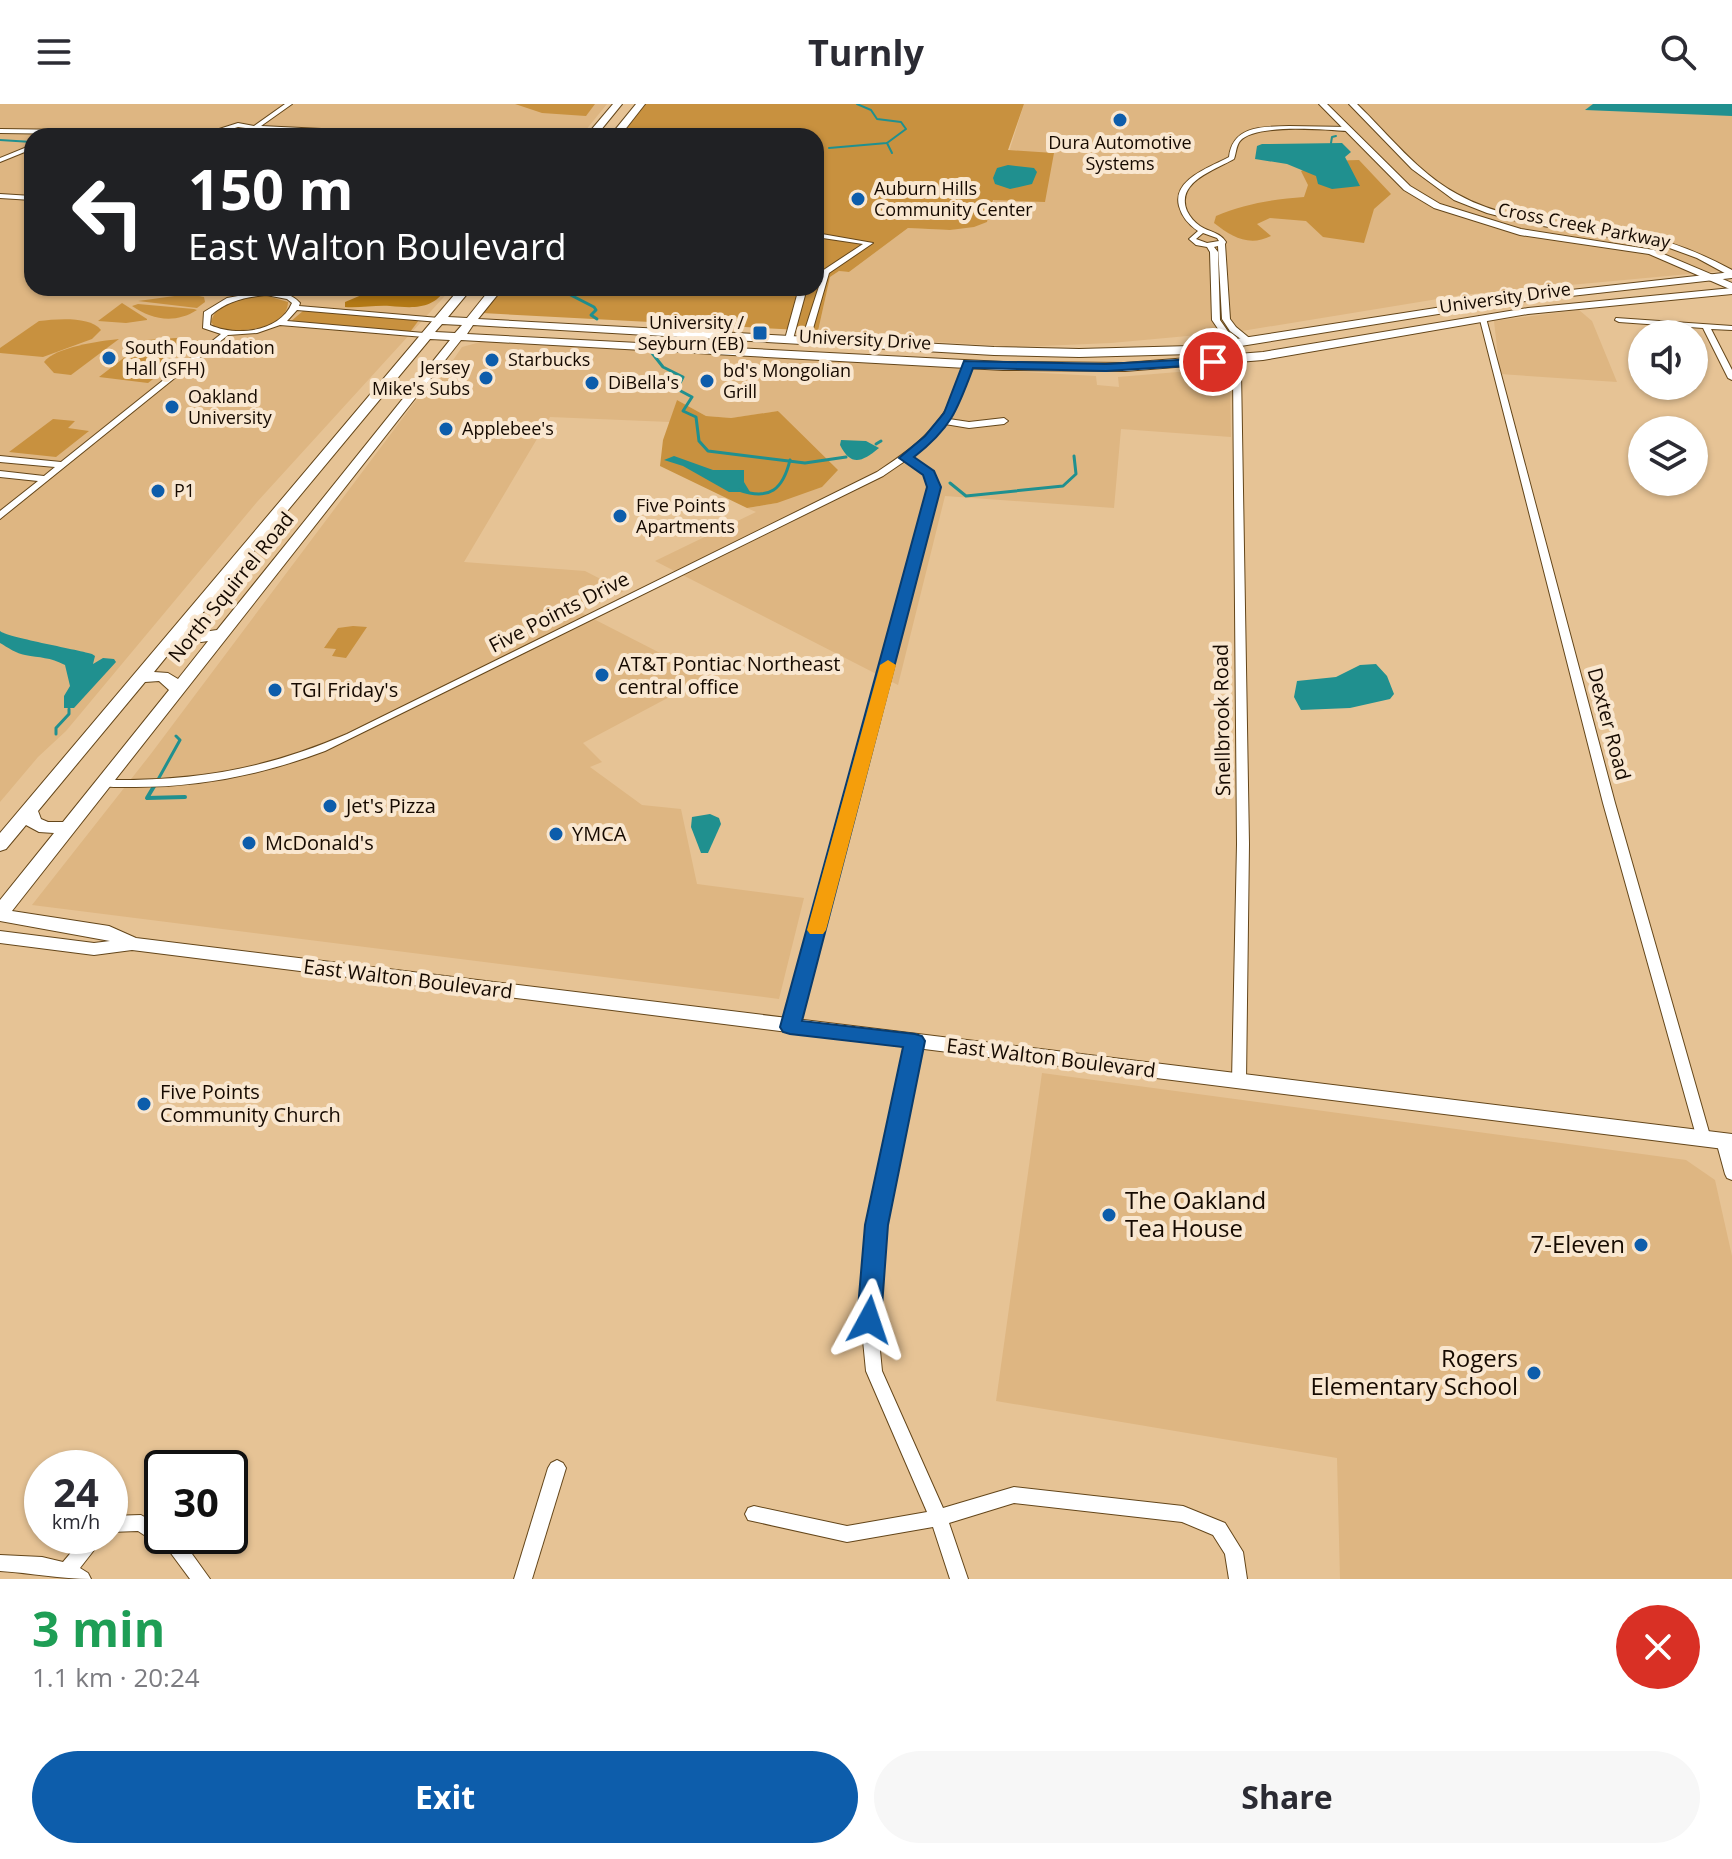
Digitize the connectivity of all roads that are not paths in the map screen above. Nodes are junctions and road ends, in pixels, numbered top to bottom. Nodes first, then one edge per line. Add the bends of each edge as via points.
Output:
1 (289, 104) edge
2 (618, 104) edge
3 (641, 104) edge
4 (1326, 104) edge
5 (1353, 104) edge
6 (610, 114) junction
7 (268, 116) junction
8 (630, 117) junction
9 (1366, 117) junction
10 (238, 125) junction
11 (1344, 126) junction
12 (225, 127) joint
13 (256, 127) junction
14 (216, 128) edge
15 (269, 128) edge
16 (598, 128) edge
17 (621, 128) edge
18 (0, 131) edge
19 (24, 132) edge
20 (1366, 148) junction
21 (1400, 149) junction
22 (24, 150) edge
23 (0, 160) edge
24 (1422, 171) junction
25 (1412, 191) junction
26 (0, 196) edge
27 (24, 198) edge
28 (1494, 211) junction
29 (1201, 232) junction
30 (824, 236) edge
31 (1544, 236) junction
32 (1636, 237) junction
33 (1221, 243) junction
34 (1209, 245) junction
35 (826, 274) joint
36 (1732, 275) edge
37 (824, 277) edge
38 (1712, 277) junction
39 (1673, 282) junction
40 (1625, 287) junction
41 (1732, 289) edge
42 (243, 296) edge
43 (288, 296) edge
44 (459, 296) edge
45 (490, 296) edge
46 (801, 296) edge
47 (817, 296) edge
48 (456, 300) junction
49 (1602, 304) junction
50 (483, 305) junction
51 (296, 308) junction
52 (1436, 310) junction
53 (1528, 311) junction
54 (796, 317) junction
55 (813, 318) junction
56 (1482, 318) junction
57 (439, 320) junction
58 (1380, 320) junction
59 (1619, 320) dead end
60 (1628, 321) edge
61 (470, 322) junction
62 (279, 323) junction
63 (1708, 326) edge
64 (1732, 328) edge
65 (594, 329) junction
66 (1708, 330) edge
67 (225, 334) junction
68 (424, 335) junction
69 (459, 335) junction
70 (784, 339) junction
71 (806, 339) junction
72 (1249, 341) junction
73 (576, 342) junction
74 (1232, 343) junction
75 (1340, 343) junction
76 (685, 348) junction
77 (936, 348) junction
78 (705, 349) junction
79 (1307, 349) junction
80 (1181, 350) junction
81 (1127, 352) junction
82 (833, 356) junction
83 (1232, 360) junction
84 (968, 364) junction
85 (1003, 366) junction
86 (1066, 368) junction
87 (1732, 378) edge
88 (945, 421) junction
89 (1004, 421) dead end
90 (342, 434) junction
91 (376, 441) junction
92 (906, 458) junction
93 (0, 459) edge
94 (321, 459) junction
95 (62, 465) junction
96 (354, 468) junction
97 (0, 474) edge
98 (46, 479) junction
99 (0, 516) edge
100 (183, 625) junction
101 (223, 634) junction
102 (140, 677) junction
103 (177, 691) junction
104 (104, 783) junction
105 (29, 810) junction
106 (68, 827) junction
107 (0, 845) edge
108 (0, 914) edge
109 (0, 937) edge
110 (132, 944) junction
111 (790, 1027) junction
112 (915, 1041) junction
113 (1239, 1081) junction
114 (1720, 1141) edge
115 (1732, 1174) edge
116 (557, 1468) dead end
117 (754, 1514) dead end
118 (938, 1518) junction
119 (128, 1523) edge
120 (86, 1554) edge
121 (0, 1563) edge
122 (74, 1575) edge
123 (201, 1579) edge
124 (523, 1579) edge
125 (959, 1579) edge
126 (1238, 1579) edge

1 - 7 street
2 - 6 main road
3 - 8 main road
4 - 9 street via 1341,115
4 - 11 street, Cross Creek Parkway
5 - 9 street, Cross Creek Parkway
6 - 8 main road
6 - 16 main road
7 - 10 street
7 - 13 street
8 - 17 main road
9 - 21 street, Cross Creek Parkway
10 - 12 street
10 - 13 street
11 - 20 street, Cross Creek Parkway
11 - 21 street via 1369,126
11 - 29 street via 1257,130 1240,137 1232,158 1185,187 1181,206
12 - 14 street
13 - 15 street
18 - 19 street
20 - 24 street via 1393,168
20 - 25 street, Cross Creek Parkway
21 - 24 street, Cross Creek Parkway
22 - 23 street
24 - 28 street, Cross Creek Parkway via 1456,197
25 - 28 street via 1435,191
25 - 31 street, Cross Creek Parkway via 1458,214
26 - 27 street
28 - 32 street, Cross Creek Parkway via 1542,224
29 - 33 street via 1224,239
29 - 34 street via 1193,240
30 - 35 street via 870,243
31 - 32 street via 1632,245 1640,241
31 - 38 street, Cross Creek Parkway via 1651,252
32 - 36 street, Cross Creek Parkway via 1685,249
33 - 34 street
33 - 72 street via 1226,319
34 - 74 street via 1214,252 1216,320
35 - 37 street
36 - 38 main road, University Drive
38 - 39 main road, University Drive
38 - 41 street, Cross Creek Parkway
39 - 40 main road, University Drive
39 - 49 main road via 1690,290
40 - 52 main road, University Drive
40 - 53 main road via 1609,294 1519,305
41 - 49 main road, University Drive
42 - 67 street via 204,318 206,326
43 - 51 street
44 - 48 main road, North Squirrel Road
45 - 50 main road, North Squirrel Road
46 - 54 street
47 - 55 street
48 - 50 main road
48 - 57 main road, North Squirrel Road
49 - 53 main road, University Drive
50 - 61 main road, North Squirrel Road
51 - 57 street, University Drive
51 - 62 street
52 - 58 main road, University Drive
52 - 75 main road via 1444,319
53 - 56 main road, University Drive
54 - 55 street
54 - 70 street
55 - 71 street
56 - 75 main road, University Drive
56 - 114 street, Dexter Road via 1609,803
57 - 61 main road, University Drive
57 - 68 main road, North Squirrel Road
58 - 72 main road, University Drive
58 - 79 main road via 1289,341
59 - 60 street
61 - 65 main road, University Drive
61 - 69 main road, North Squirrel Road
62 - 67 street
62 - 68 street, University Drive
63 - 64 street
65 - 70 main road, University Drive
65 - 73 main road via 570,335
66 - 87 street
67 - 95 street
68 - 69 main road, University Drive
68 - 90 main road, North Squirrel Road
69 - 73 main road, University Drive
69 - 91 main road, North Squirrel Road
70 - 71 main road, University Drive
70 - 76 main road via 689,339
71 - 77 main road, University Drive
71 - 78 main road via 793,349
72 - 74 main road, University Drive
73 - 76 main road, University Drive
74 - 80 main road, University Drive
75 - 79 main road, University Drive
76 - 78 main road, University Drive
77 - 81 main road, University Drive
77 - 82 main road via 841,347
78 - 82 main road, University Drive
79 - 83 main road, University Drive
80 - 81 main road, University Drive
80 - 86 main road via 1186,357 1174,361
81 - 85 main road via 999,357 997,363
82 - 84 main road, University Drive
83 - 86 main road, University Drive
83 - 113 street, Snellbrook Road via 1237,372 1243,844
84 - 85 main road, University Drive
84 - 88 street, Five Points Drive
85 - 86 main road, University Drive
88 - 89 street
88 - 92 street, Five Points Drive
90 - 91 main road via 352,441
90 - 94 main road, North Squirrel Road
91 - 96 main road, North Squirrel Road
92 - 104 street, Five Points Drive via 335,744 265,769 187,783
92 - 111 street via 930,473 934,487
93 - 95 street
94 - 96 main road via 342,459
94 - 100 main road, North Squirrel Road
95 - 98 street
96 - 101 main road, North Squirrel Road
97 - 98 street
98 - 99 street
100 - 101 main road via 193,636
100 - 102 main road, North Squirrel Road
101 - 103 main road, North Squirrel Road
102 - 103 main road via 168,678
102 - 105 main road, North Squirrel Road
103 - 104 main road, North Squirrel Road
104 - 106 main road, North Squirrel Road
105 - 106 main road via 39,826
105 - 107 main road, North Squirrel Road
106 - 108 main road, North Squirrel Road
108 - 110 main road, East Walton Boulevard via 109,932
109 - 110 main road, East Walton Boulevard via 94,949
110 - 111 main road, East Walton Boulevard
111 - 112 main road, East Walton Boulevard
112 - 113 main road, East Walton Boulevard
112 - 118 street via 877,1225 869,1320 874,1371
113 - 114 main road, East Walton Boulevard
114 - 115 street, Dexter Road
116 - 124 street
117 - 118 street via 847,1534
118 - 125 street
118 - 126 street via 1014,1495 1183,1514 1219,1529 1234,1552
119 - 123 street via 141,1523 176,1546
120 - 122 street
121 - 122 street

